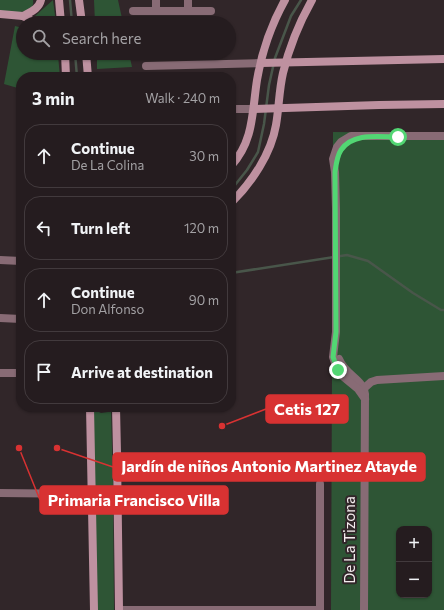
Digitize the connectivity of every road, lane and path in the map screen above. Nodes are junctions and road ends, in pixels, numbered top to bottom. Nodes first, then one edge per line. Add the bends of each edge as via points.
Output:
1 (41, 0) edge
2 (59, 0) edge
3 (79, 0) edge
4 (156, 0) edge
5 (188, 0) edge
6 (285, 0) edge
7 (312, 0) edge
8 (156, 10) junction
9 (188, 10) junction
10 (133, 11) dead end
11 (211, 11) dead end
12 (0, 14) edge
13 (22, 16) joint
14 (61, 16) edge
15 (81, 16) edge
16 (444, 59) edge
17 (65, 60) edge
18 (87, 60) edge
19 (286, 62) junction
20 (261, 63) junction
21 (146, 66) dead end
22 (66, 72) edge
23 (88, 72) edge
24 (444, 104) edge
25 (278, 108) junction
26 (236, 109) edge
27 (254, 109) junction
28 (444, 136) edge
29 (236, 159) edge
30 (236, 197) edge
31 (0, 260) edge
32 (16, 261) edge
33 (0, 318) edge
34 (16, 319) edge
35 (0, 373) edge
36 (16, 373) edge
37 (444, 376) edge
38 (363, 393) junction
39 (90, 412) edge
40 (116, 412) edge
41 (320, 484) dead end
42 (0, 493) edge
43 (92, 494) junction
44 (94, 610) edge
45 (119, 610) edge
46 (320, 610) edge
47 (364, 610) edge

1 - 13 main road via 34,10
2 - 14 main road
3 - 15 main road
4 - 8 street
5 - 9 street
6 - 20 main road via 270,31
7 - 19 main road via 296,32
8 - 9 street
8 - 10 street
9 - 11 street
12 - 13 main road
16 - 19 main road
17 - 22 main road
18 - 23 main road
19 - 20 main road
19 - 25 main road
20 - 21 street
20 - 27 main road
24 - 25 main road
25 - 27 main road
25 - 30 main road via 276,126 264,160
26 - 27 street
27 - 29 main road via 248,137
28 - 38 street via 363,137 341,150 335,172 335,348 343,368
31 - 32 street
33 - 34 street
35 - 36 street
37 - 38 street via 377,380
38 - 47 street, De La Tizona
39 - 43 main road
40 - 45 main road
41 - 46 street
42 - 43 street
43 - 44 main road
45 - 46 street

